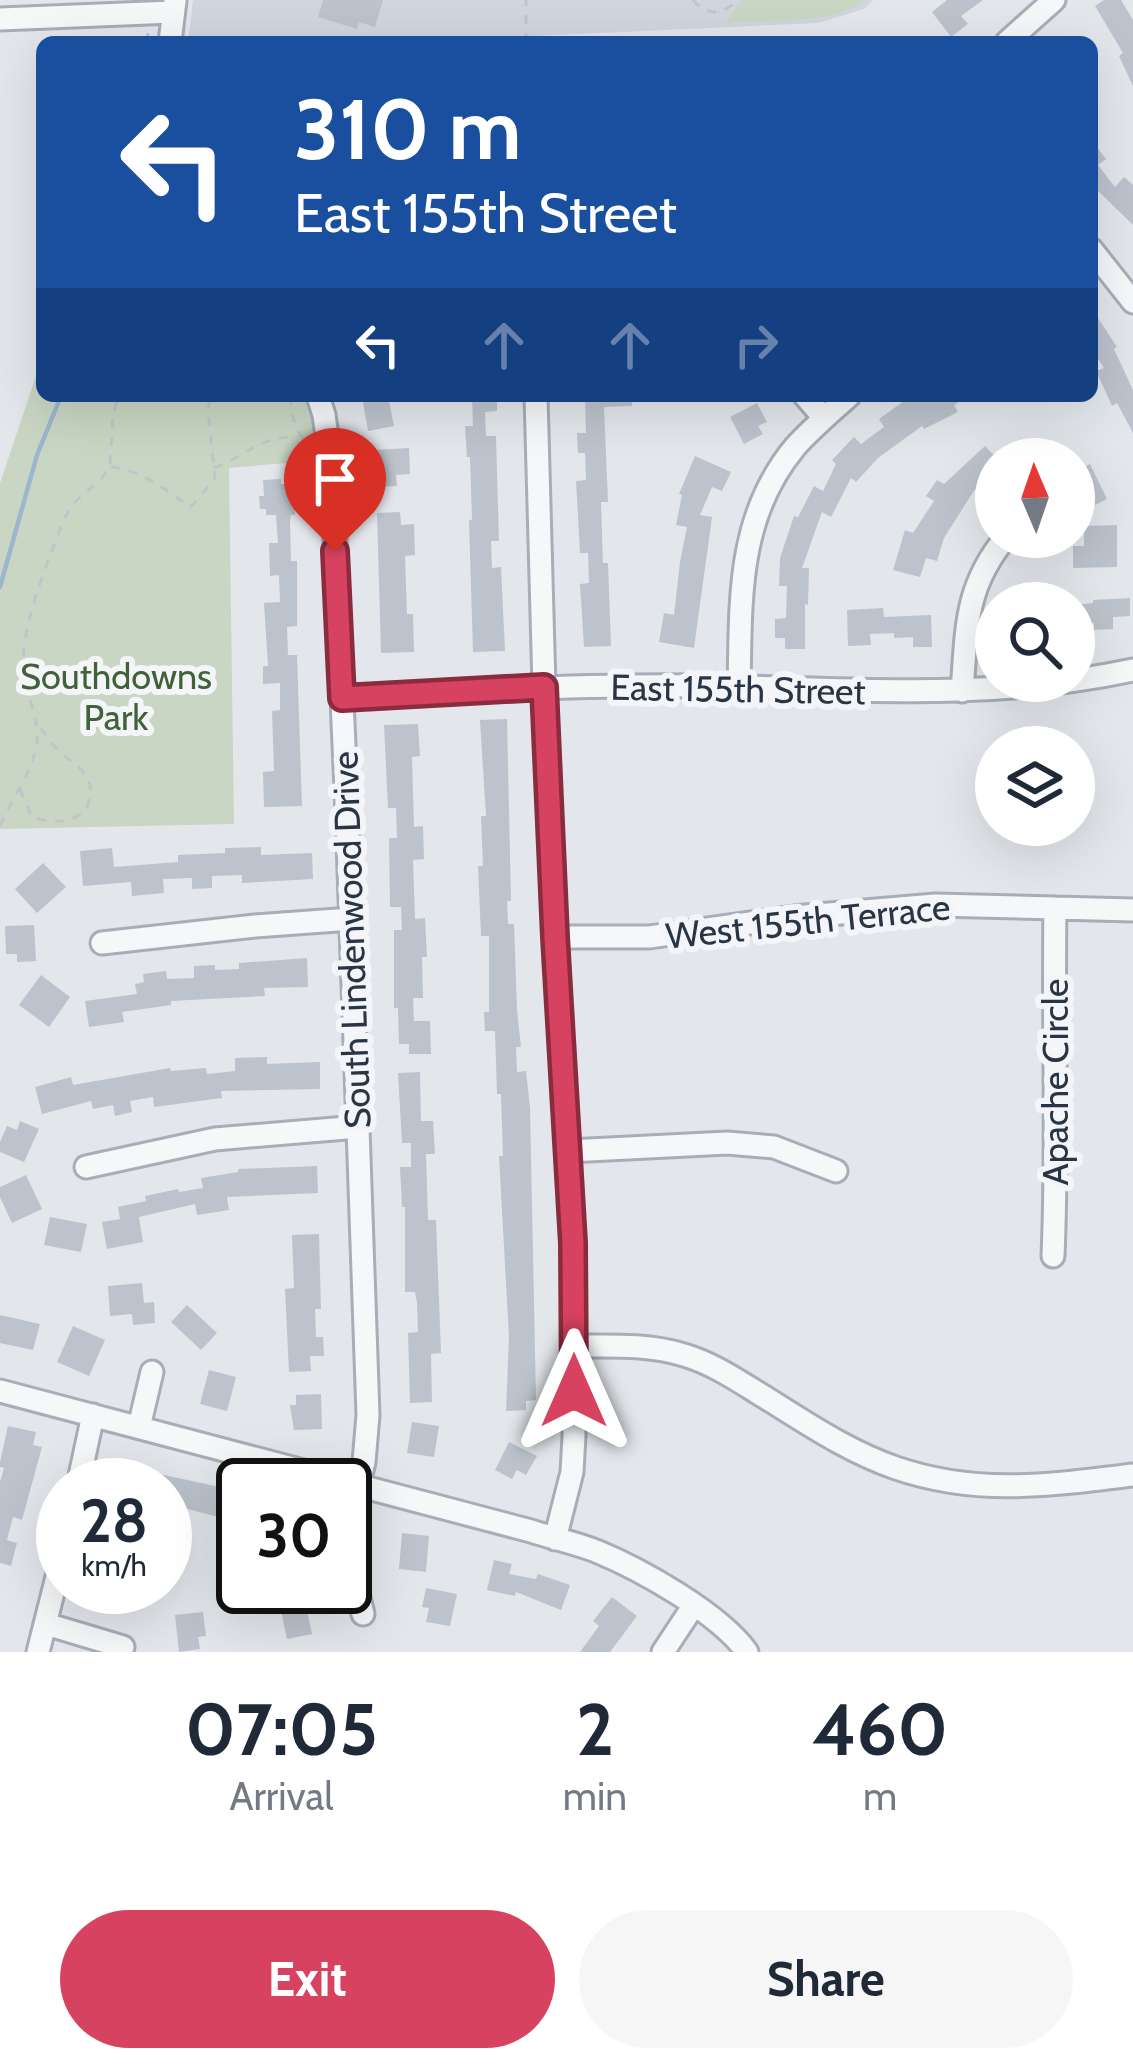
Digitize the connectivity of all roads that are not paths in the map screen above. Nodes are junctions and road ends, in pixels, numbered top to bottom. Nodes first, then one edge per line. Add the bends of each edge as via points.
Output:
1 (1054, 0) edge
2 (174, 6) edge
3 (1026, 9) edge
4 (0, 19) edge
5 (171, 36) edge
6 (1010, 36) edge
7 (1098, 258) edge
8 (1133, 302) edge
9 (320, 402) edge
10 (536, 402) edge
11 (810, 402) edge
12 (842, 402) edge
13 (824, 418) junction
14 (992, 558) edge
15 (1133, 670) edge
16 (544, 687) junction
17 (739, 688) junction
18 (962, 691) junction
19 (342, 698) junction
20 (1055, 908) junction
21 (1133, 910) edge
22 (351, 919) junction
23 (555, 937) junction
24 (101, 943) dead end
25 (358, 1127) junction
26 (568, 1151) junction
27 (86, 1167) dead end
28 (836, 1171) dead end
29 (1053, 1256) dead end
30 (574, 1346) junction
31 (152, 1372) dead end
32 (0, 1391) edge
33 (93, 1415) junction
34 (139, 1427) junction
35 (84, 1458) edge
36 (256, 1458) edge
37 (364, 1458) edge
38 (1133, 1475) edge
39 (372, 1489) edge
40 (556, 1538) junction
41 (694, 1605) junction
42 (48, 1614) edge
43 (46, 1624) junction
44 (123, 1647) dead end
45 (38, 1652) edge
46 (663, 1652) edge
47 (747, 1652) edge

1 - 3 street
2 - 4 street
2 - 5 street
3 - 6 street
7 - 8 street
9 - 19 street, South Lindenwood Drive via 332,472
10 - 16 street
11 - 13 street
12 - 13 street
13 - 17 street via 794,448 750,531
14 - 18 street via 968,611
15 - 18 street, East 155th Street
16 - 17 street, East 155th Street
16 - 19 street, East 155th Street
16 - 23 street
17 - 18 street, East 155th Street
19 - 22 street, South Lindenwood Drive
20 - 21 street, West 155th Terrace
20 - 23 street, West 155th Terrace via 935,905 649,937
20 - 29 street, Apache Circle
22 - 24 street
22 - 25 street, South Lindenwood Drive
23 - 26 street
25 - 27 street via 215,1139
25 - 37 street, South Lindenwood Drive
26 - 28 street via 727,1143 774,1147
26 - 30 street
30 - 38 street via 637,1346 693,1358 842,1444 935,1479 1007,1488
30 - 40 street via 572,1472
31 - 34 street
32 - 33 street
33 - 34 street
33 - 35 street
34 - 36 street
39 - 40 street
40 - 41 street
41 - 46 street
41 - 47 street
42 - 43 street
43 - 44 street
43 - 45 street

